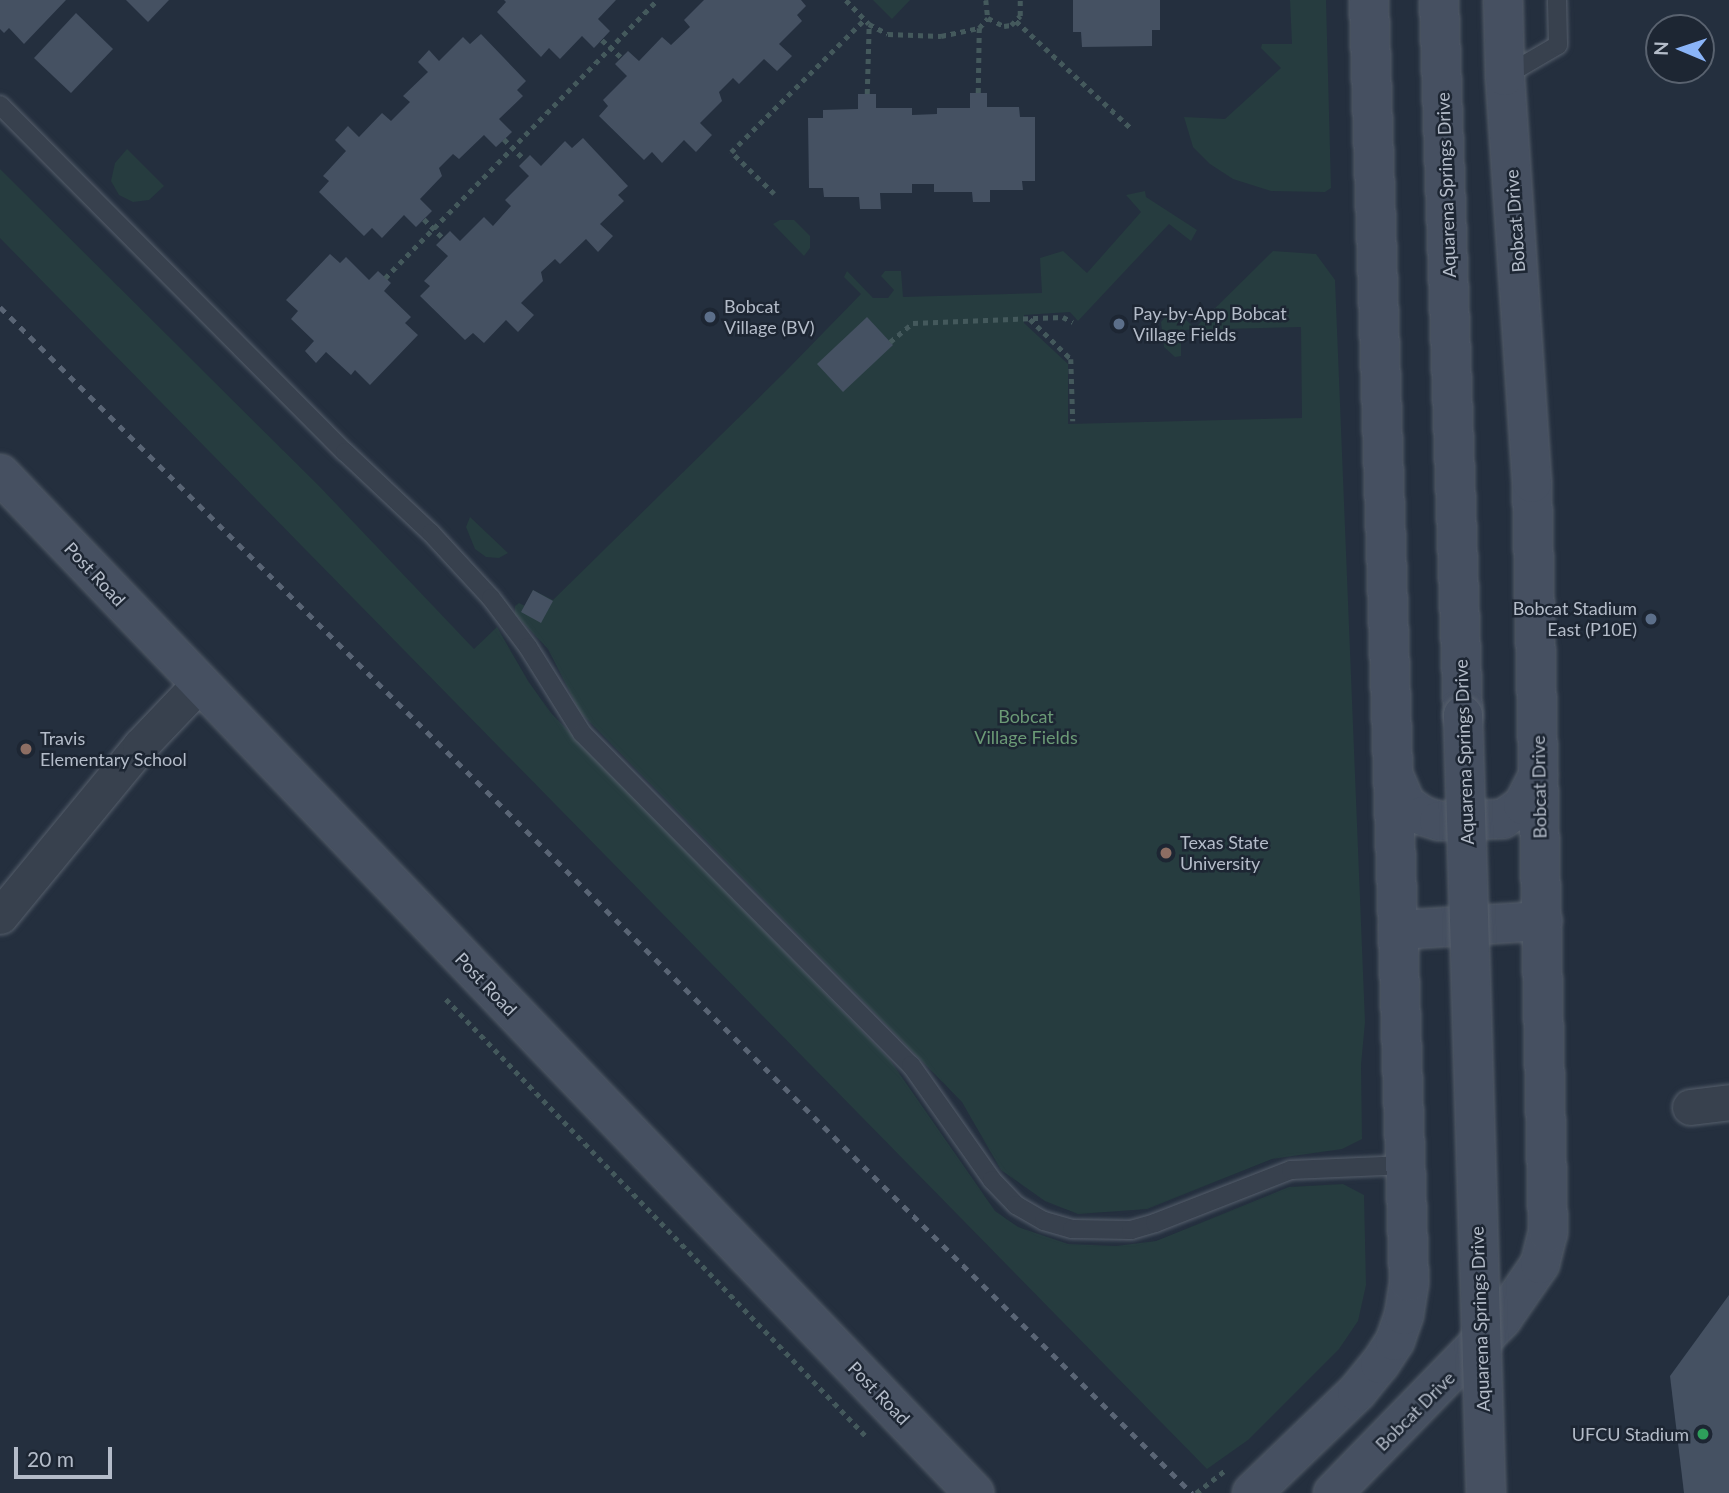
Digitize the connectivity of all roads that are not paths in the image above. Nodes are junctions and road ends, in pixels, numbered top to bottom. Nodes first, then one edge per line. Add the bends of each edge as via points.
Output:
1 (1503, 0) edge
2 (1557, 0) edge
3 (1440, 4) edge
4 (1369, 12) edge
5 (1505, 76) junction
6 (0, 105) edge
7 (0, 474) edge
8 (199, 684) junction
9 (1538, 775) junction
10 (1394, 776) junction
11 (0, 916) edge
12 (1543, 921) junction
13 (1398, 930) junction
14 (1729, 1102) edge
15 (1690, 1107) dead end
16 (1406, 1165) junction
17 (1239, 1481) edge
18 (974, 1493) edge
19 (1333, 1493) edge
20 (1486, 1493) edge

1 - 5 street, Bobcat Drive
2 - 5 lane via 1559,45
3 - 20 street, Aquarena Springs Drive, bridge
4 - 10 street
5 - 9 street, Bobcat Drive via 1532,482
6 - 16 lane via 431,533 491,598 528,647 582,733 911,1065 992,1180 1016,1205 1044,1221 1072,1229 1130,1230 1291,1170
7 - 8 street, Post Road
8 - 11 street via 149,736
8 - 18 street, Post Road
9 - 10 street via 1523,805 1503,819 1439,821 1406,804
9 - 12 street, Bobcat Drive
10 - 13 street
12 - 13 street
12 - 19 street, Bobcat Drive via 1549,1191 1548,1233 1541,1264 1502,1319
13 - 16 street
14 - 15 street
16 - 17 street via 1409,1282 1395,1341 1357,1392

